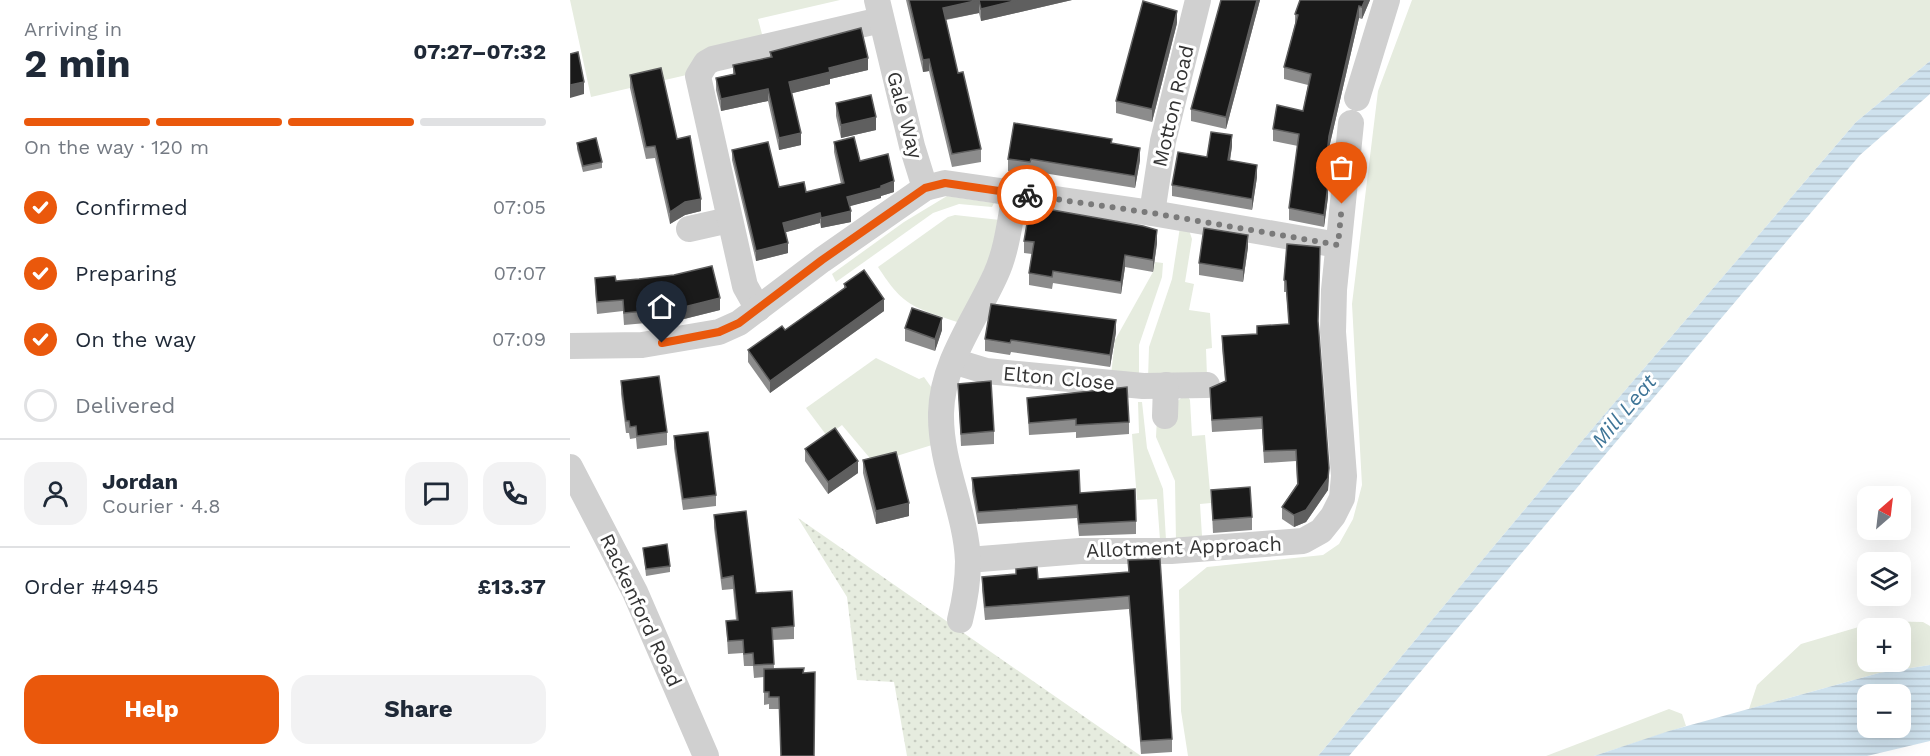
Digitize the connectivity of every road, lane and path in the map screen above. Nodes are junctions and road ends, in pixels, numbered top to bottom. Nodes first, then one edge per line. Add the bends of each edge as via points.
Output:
1 (1198, 0) edge
2 (1387, 0) edge
3 (879, 10) edge
4 (925, 188) junction
5 (1015, 194) junction
6 (1152, 213) junction
7 (729, 220) junction
8 (689, 229) dead end
9 (1338, 245) junction
10 (758, 309) junction
11 (570, 346) edge
12 (953, 361) junction
13 (1166, 385) junction
14 (1207, 385) dead end
15 (1165, 416) dead end
16 (570, 467) edge
17 (968, 560) junction
18 (960, 620) dead end
19 (706, 756) edge

1 - 6 street, Motton Road via 1163,141
2 - 9 street, Allotment Approach via 1354,110
3 - 4 street, Gale Way
3 - 7 street via 706,63 698,76 699,86
4 - 5 street via 945,183
4 - 10 street
5 - 6 street
5 - 12 street via 998,271
6 - 9 street
7 - 8 street
7 - 10 street via 745,286
9 - 17 street, Allotment Approach via 1333,332 1344,476 1342,498 1321,531 1303,541 1268,545 1080,551
10 - 11 street via 719,332 681,340
12 - 13 street, Elton Close via 986,371
12 - 17 street via 941,412 945,461
13 - 14 street, Elton Close
13 - 15 street
16 - 19 street, Rackenford Road via 634,592
17 - 18 street

